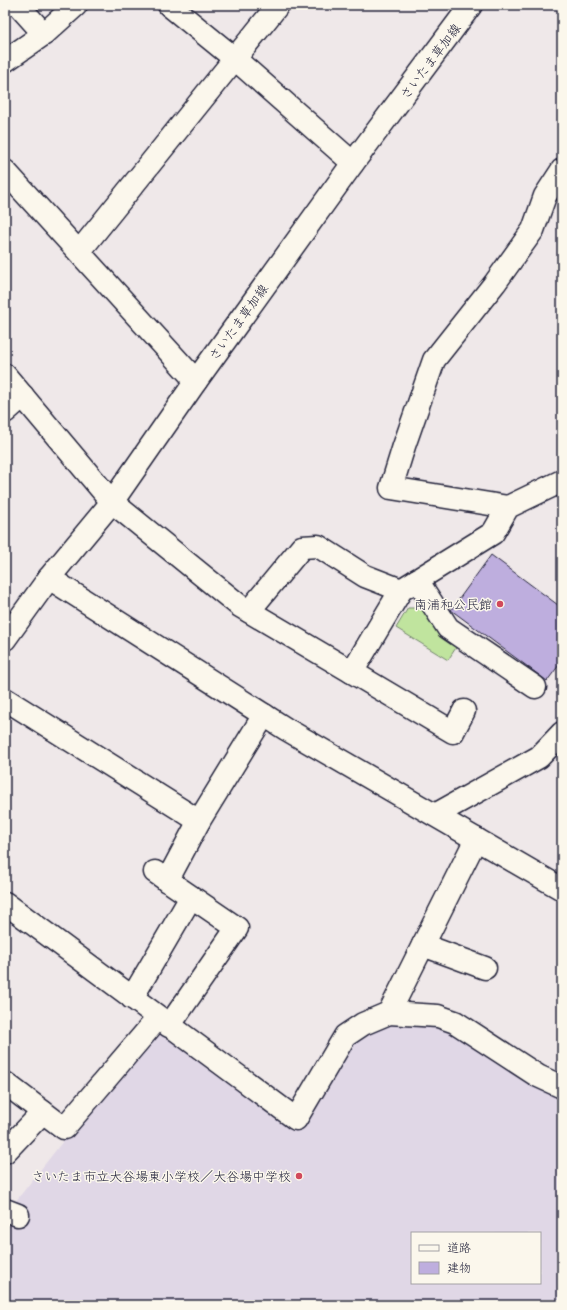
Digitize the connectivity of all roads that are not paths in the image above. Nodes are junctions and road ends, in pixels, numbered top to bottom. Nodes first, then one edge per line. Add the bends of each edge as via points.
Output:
1 (18, 5) edge
2 (76, 5) edge
3 (169, 5) edge
4 (278, 5) edge
5 (471, 5) edge
6 (44, 34) junction
7 (234, 58) junction
8 (5, 61) edge
9 (353, 164) junction
10 (562, 170) edge
11 (5, 171) edge
12 (79, 252) junction
13 (5, 375) edge
14 (196, 381) junction
15 (23, 396) junction
16 (5, 412) edge
17 (562, 481) edge
18 (112, 502) junction
19 (508, 507) junction
20 (49, 578) junction
21 (409, 585) junction
22 (249, 611) junction
23 (5, 639) edge
24 (352, 672) junction
25 (535, 687) dead end
26 (5, 699) edge
27 (464, 711) dead end
28 (264, 715) junction
29 (562, 733) edge
30 (435, 815) junction
31 (198, 821) junction
32 (476, 839) junction
33 (562, 889) edge
34 (191, 897) junction
35 (8, 911) edge
36 (423, 945) junction
37 (485, 968) dead end
38 (132, 998) junction
39 (389, 1013) junction
40 (164, 1022) junction
41 (5, 1082) edge
42 (562, 1087) edge
43 (42, 1112) junction
44 (5, 1152) edge

1 - 6 street
2 - 6 street
3 - 7 street
4 - 7 street
5 - 9 street, さいたま草加線
6 - 8 street
7 - 9 street
7 - 12 street
9 - 14 street, さいたま草加線
10 - 19 street via 545,196 533,230 434,360 391,488
11 - 12 street
12 - 14 street
13 - 15 street
14 - 18 street, さいたま草加線
15 - 16 street
15 - 18 street
17 - 19 street
18 - 20 street, さいたま草加線
18 - 22 street
19 - 21 street via 493,533
20 - 23 street, さいたま草加線
20 - 28 street
21 - 22 street via 365,576 318,546 302,547
21 - 24 street
21 - 25 street via 448,628
22 - 24 street
24 - 27 street via 453,732
26 - 31 street
28 - 30 street
28 - 31 street
29 - 30 street via 539,757
30 - 32 street
31 - 34 street via 161,877
32 - 33 street
32 - 36 street
34 - 38 street
34 - 40 street via 237,928
35 - 38 street
36 - 37 street
36 - 39 street
38 - 40 street
39 - 40 street via 363,1024 345,1036 296,1119
39 - 42 street via 438,1016 455,1022 538,1076
40 - 43 street via 64,1128
41 - 43 street
43 - 44 street

